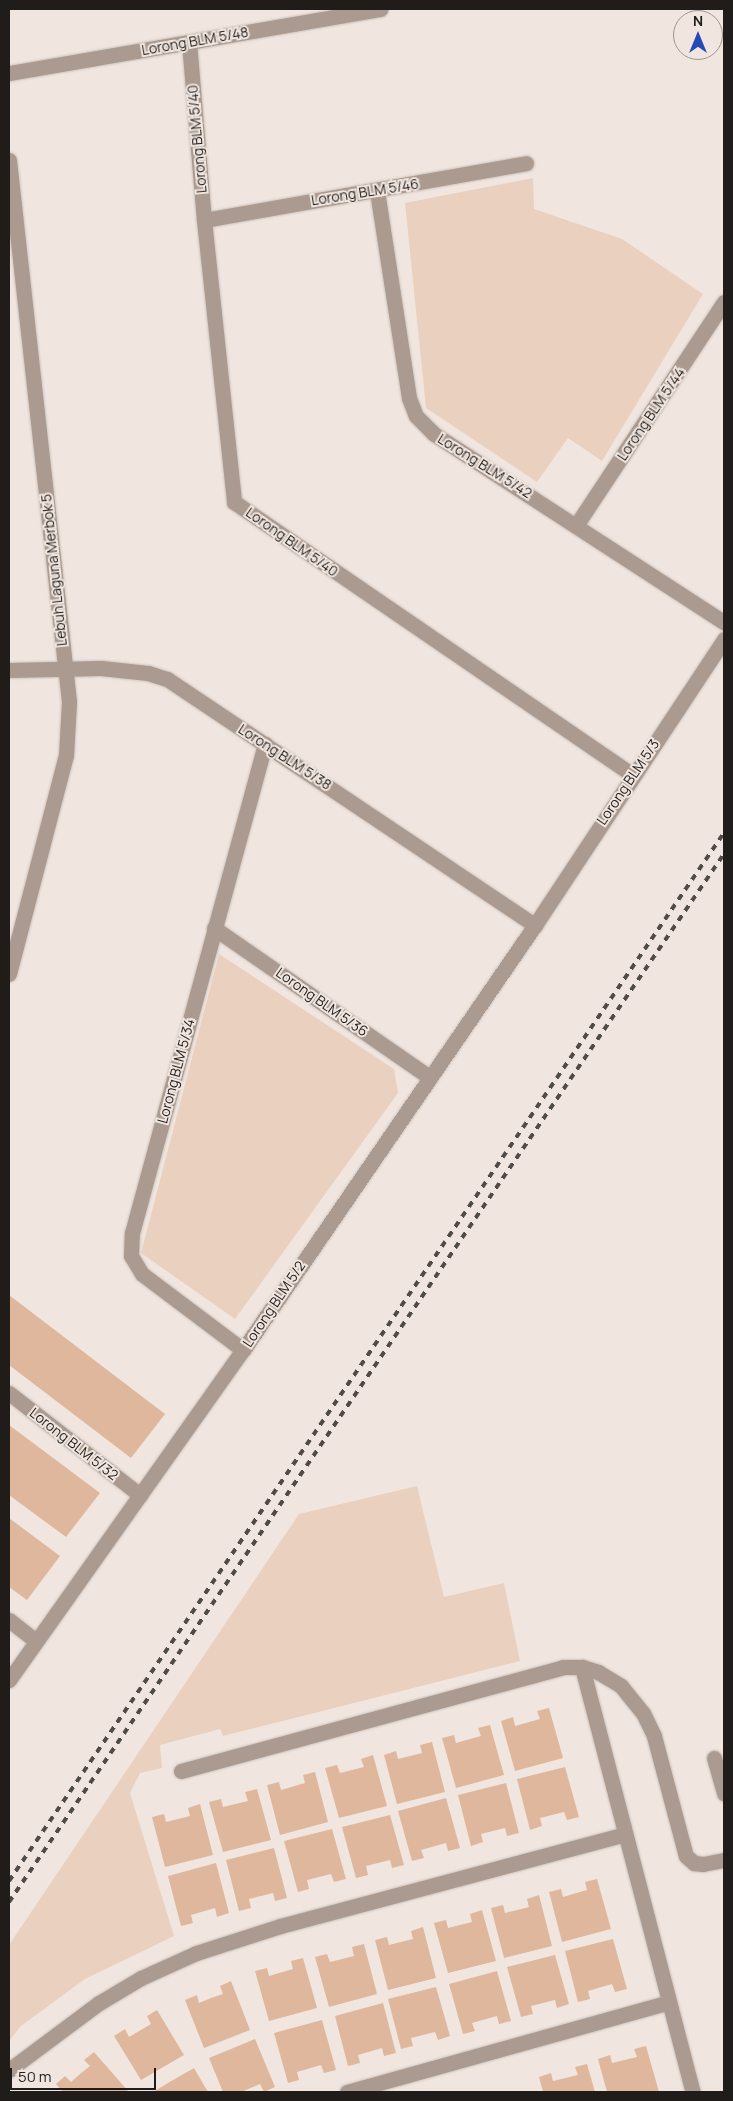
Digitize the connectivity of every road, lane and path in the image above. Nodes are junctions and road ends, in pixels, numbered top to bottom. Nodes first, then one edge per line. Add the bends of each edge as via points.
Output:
1 (381, 9) edge
2 (189, 42) junction
3 (9, 73) edge
4 (9, 160) edge
5 (526, 163) dead end
6 (377, 191) junction
7 (204, 220) junction
8 (724, 302) edge
9 (577, 524) junction
10 (724, 622) edge
11 (724, 639) edge
12 (65, 667) junction
13 (9, 670) edge
14 (265, 744) junction
15 (632, 775) junction
16 (535, 925) junction
17 (214, 928) junction
18 (9, 974) edge
19 (428, 1076) junction
20 (243, 1350) junction
21 (9, 1393) edge
22 (140, 1495) junction
23 (9, 1620) edge
24 (36, 1641) junction
25 (582, 1667) junction
26 (9, 1680) edge
27 (714, 1758) dead end
28 (181, 1771) dead end
29 (724, 1794) edge
30 (625, 1834) junction
31 (724, 1860) edge
32 (669, 2002) junction
33 (9, 2070) edge
34 (347, 2092) edge
35 (693, 2092) edge

1 - 2 street, Lorong BLM 5/48
2 - 3 street, Lorong BLM 5/48
2 - 7 street, Lorong BLM 5/40
4 - 12 street, Lebuh Laguna Merbok 5
5 - 6 street, Lorong BLM 5/46
6 - 7 street, Lorong BLM 5/46
6 - 9 street, Lorong BLM 5/42 via 408,398 416,416 434,434
7 - 15 street, Lorong BLM 5/40 via 234,502
8 - 9 street, Lorong BLM 5/44
9 - 10 street, Lorong BLM 5/42
11 - 15 street, Lorong BLM 5/3
12 - 13 street, Lorong BLM 5/38
12 - 14 street, Lorong BLM 5/38 via 158,675
12 - 18 street, Lebuh Laguna Merbok 5 via 69,702 66,755
14 - 16 street, Lorong BLM 5/38
14 - 17 street, Lorong BLM 5/34
15 - 16 street, Lorong BLM 5/3
16 - 19 street, Lorong BLM 5/2
17 - 19 street, Lorong BLM 5/36
17 - 20 street, Lorong BLM 5/34 via 132,1233 131,1256 142,1274
19 - 20 street, Lorong BLM 5/2
20 - 22 street, Lorong BLM 5/2
21 - 22 street, Lorong BLM 5/32
22 - 24 street, Lorong BLM 5/2
23 - 24 street
24 - 26 street, Lorong BLM 5/2
25 - 28 street via 563,1667
25 - 30 street
25 - 31 street via 598,1672 621,1686 643,1713 654,1736 686,1856 694,1863
27 - 29 street
30 - 32 street
30 - 33 street via 280,1926 196,1953 99,2002
32 - 34 street
32 - 35 street

